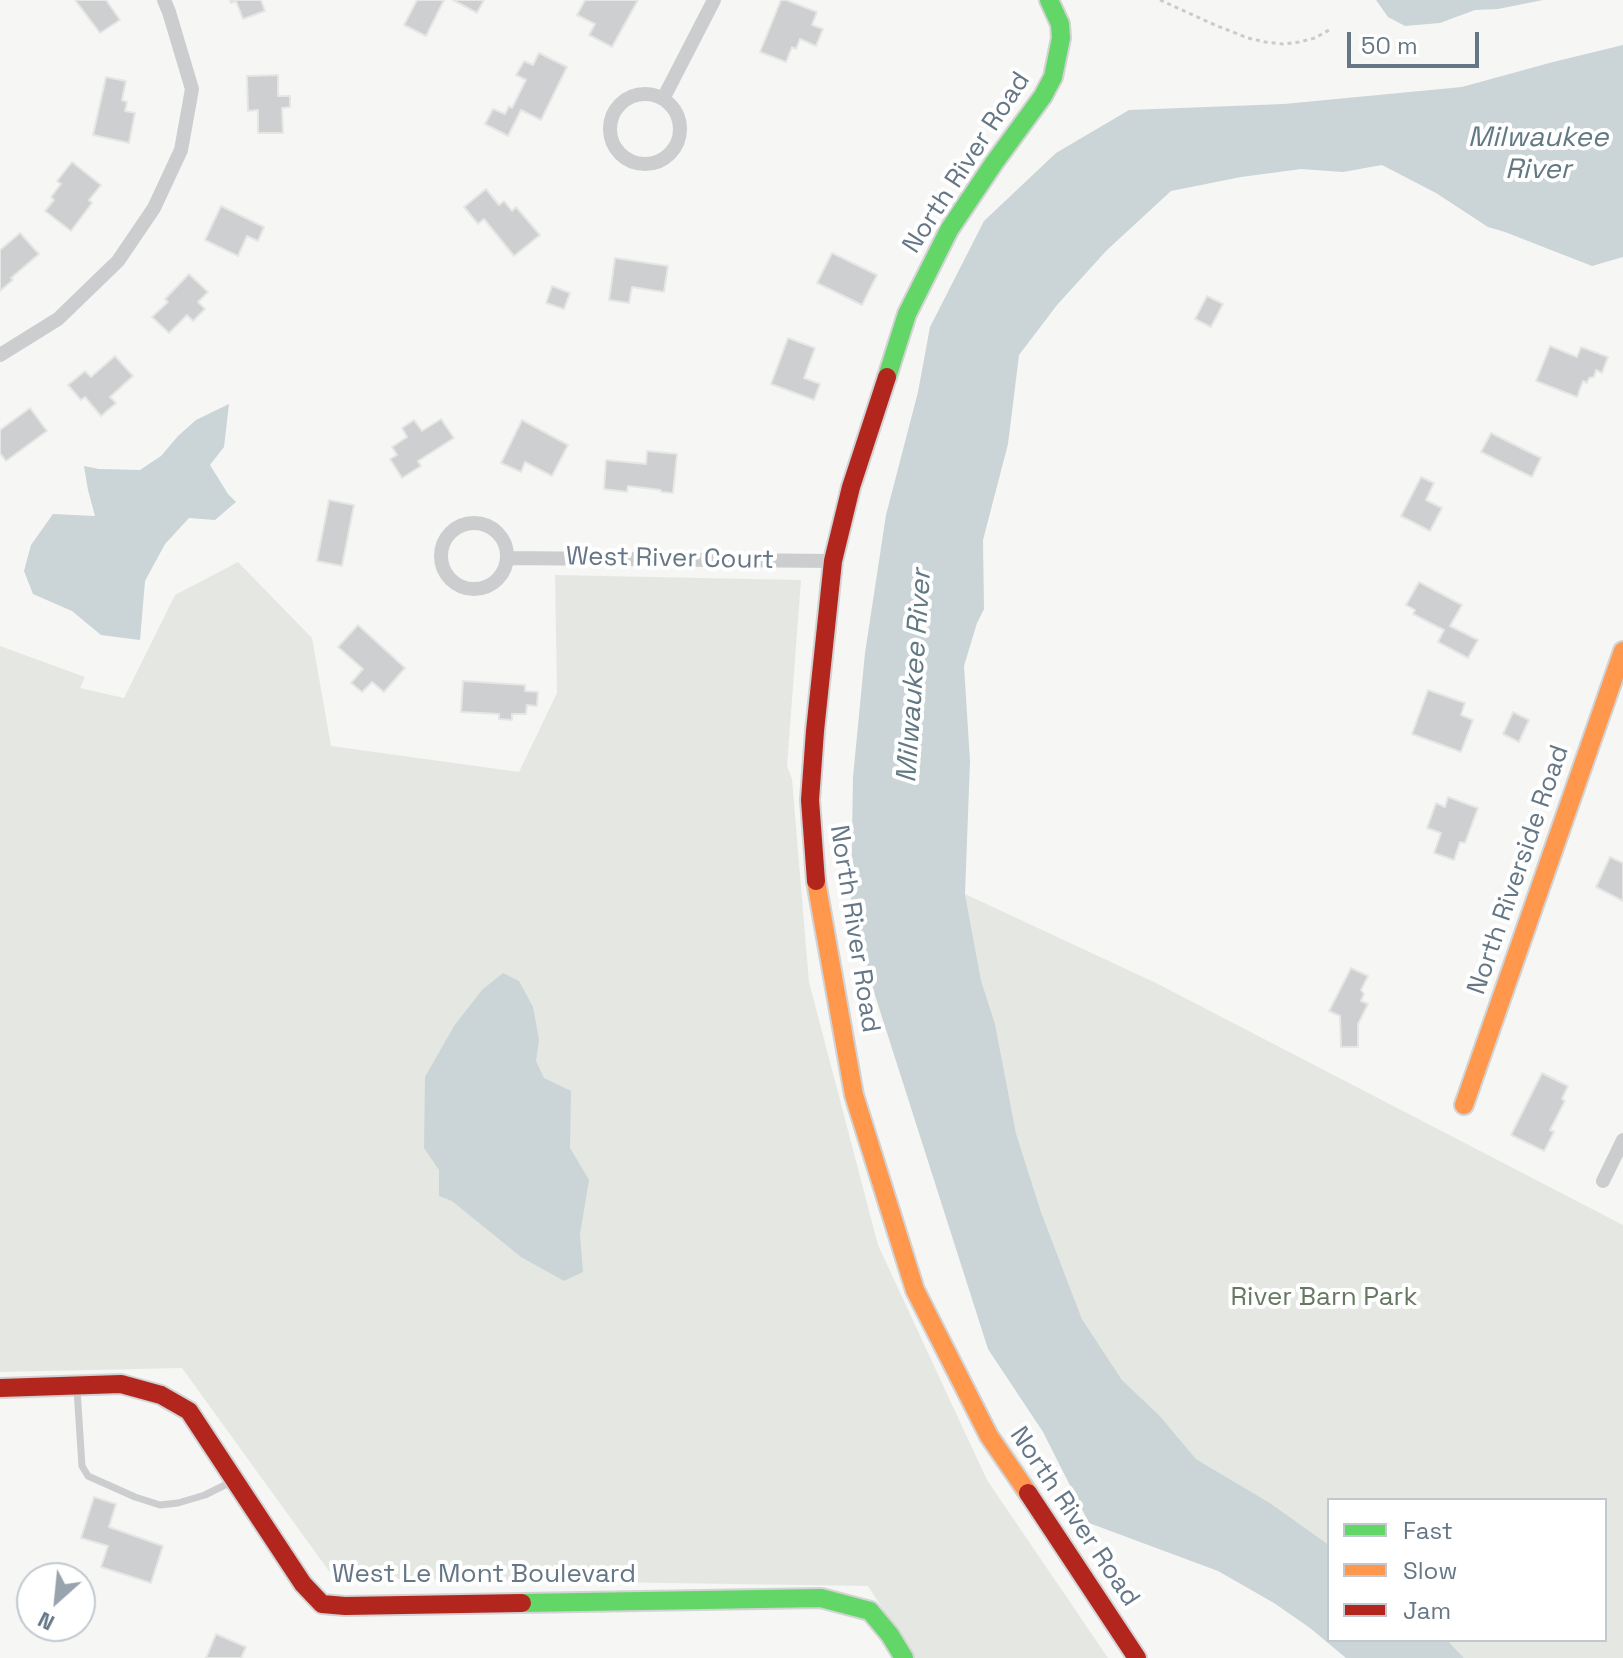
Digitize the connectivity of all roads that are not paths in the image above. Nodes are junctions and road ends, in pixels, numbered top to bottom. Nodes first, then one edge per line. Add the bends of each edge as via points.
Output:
1 (164, 0) edge
2 (714, 0) edge
3 (1049, 0) edge
4 (663, 99) junction
5 (0, 355) edge
6 (507, 558) junction
7 (833, 561) junction
8 (1623, 651) edge
9 (1464, 1105) dead end
10 (1623, 1140) edge
11 (1603, 1181) dead end
12 (77, 1386) junction
13 (0, 1388) edge
14 (235, 1480) junction
15 (904, 1658) edge
16 (1137, 1658) edge

1 - 5 street via 192,89 181,150 154,208 118,261 58,319
2 - 4 street
3 - 7 street, North River Road via 1061,38 1053,77 949,230 907,314
4 - 4 street via 641,93 620,103 610,123 620,154 641,164 673,150 678,117
6 - 6 street via 500,536 481,524 459,527 441,555 447,575 473,589 500,577
6 - 7 street, West River Court
7 - 16 street, North River Road via 810,800 814,872 854,1095 915,1290 928,1316 989,1436
8 - 9 street, North Riverside Road
10 - 11 street
12 - 13 street, West Le Mont Boulevard
12 - 14 street, West Le Mont Boulevard via 121,1384 161,1395 189,1411
12 - 14 lane via 82,1466 88,1476 160,1505 205,1495
14 - 15 street, West Le Mont Boulevard via 303,1584 322,1604 821,1598 870,1611

